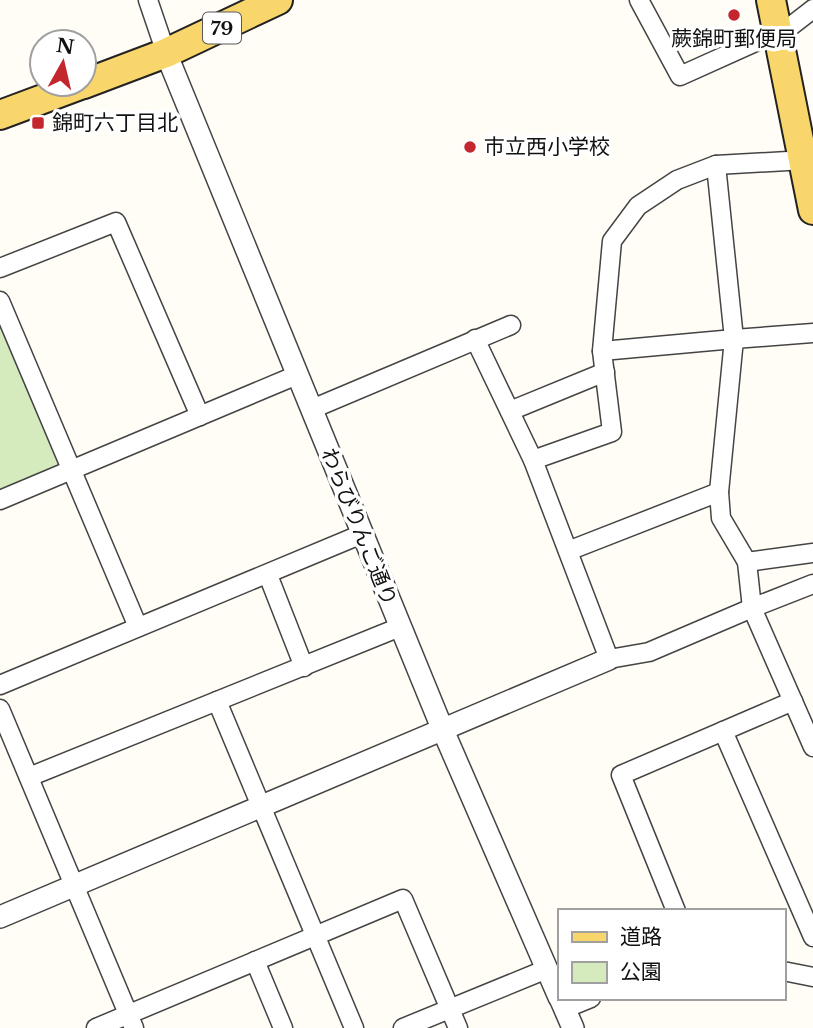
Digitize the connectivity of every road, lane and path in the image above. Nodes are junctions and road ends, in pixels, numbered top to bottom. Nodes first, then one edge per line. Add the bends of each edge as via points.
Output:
1 (148, 0) edge
2 (278, 0) edge
3 (639, 0) edge
4 (771, 0) edge
5 (813, 9) edge
6 (779, 32) junction
7 (166, 53) junction
8 (98, 78) edge
9 (46, 98) edge
10 (0, 115) edge
11 (805, 160) junction
12 (716, 165) junction
13 (813, 210) edge
14 (0, 268) edge
15 (0, 301) edge
16 (511, 325) dead end
17 (813, 332) edge
18 (475, 339) junction
19 (734, 339) junction
20 (602, 351) junction
21 (605, 372) junction
22 (297, 375) junction
23 (312, 409) junction
24 (510, 411) junction
25 (200, 416) junction
26 (533, 460) junction
27 (70, 472) junction
28 (719, 492) junction
29 (0, 500) edge
30 (362, 534) junction
31 (568, 551) junction
32 (813, 553) edge
33 (747, 562) junction
34 (268, 575) junction
35 (813, 584) edge
36 (752, 608) junction
37 (138, 627) junction
38 (400, 627) junction
39 (609, 659) junction
40 (304, 667) junction
41 (0, 685) edge
42 (217, 701) junction
43 (793, 701) junction
44 (0, 709) edge
45 (442, 728) junction
46 (723, 731) junction
47 (813, 747) edge
48 (29, 777) junction
49 (261, 806) junction
50 (74, 886) junction
51 (675, 909) edge
52 (0, 917) edge
53 (315, 936) junction
54 (813, 937) edge
55 (255, 961) junction
56 (547, 969) junction
57 (785, 971) edge
58 (813, 977) edge
59 (558, 994) edge
60 (586, 1000) edge
61 (564, 1008) edge
62 (450, 1009) junction
63 (131, 1021) edge
64 (96, 1028) edge
65 (283, 1028) edge
66 (354, 1028) edge
67 (402, 1028) edge
68 (458, 1028) edge

1 - 7 street
2 - 7 main road, 79
3 - 6 street via 680,76
4 - 6 main road
5 - 6 street
6 - 11 main road
7 - 8 main road, 79
7 - 22 street, わらびりんご通り
9 - 10 main road, 79
11 - 12 street
11 - 13 main road
12 - 19 street
12 - 20 street via 677,180 638,206 612,241
14 - 25 street via 116,222
15 - 27 street
16 - 18 street
17 - 19 street
18 - 23 street
18 - 24 street
19 - 20 street
19 - 28 street
20 - 21 street
21 - 24 street
21 - 26 street via 612,432
22 - 23 street, わらびりんご通り
22 - 25 street
23 - 30 street, わらびりんご通り
24 - 26 street
25 - 27 street
26 - 31 street
27 - 29 street
27 - 37 street
28 - 31 street
28 - 33 street via 721,518
30 - 34 street
30 - 38 street, わらびりんご通り
31 - 39 street
32 - 33 street
33 - 36 street
34 - 37 street
34 - 40 street
35 - 36 street
36 - 39 street via 649,652
36 - 43 street
37 - 41 street
38 - 40 street
38 - 45 street, わらびりんご通り
39 - 45 street
40 - 42 street
42 - 48 street
42 - 49 street
43 - 46 street
43 - 47 street
44 - 48 street
45 - 49 street
45 - 56 street, わらびりんご通り
46 - 51 street via 621,775
46 - 54 street
48 - 50 street
49 - 50 street
49 - 53 street
50 - 52 street
50 - 63 street
53 - 55 street
53 - 62 street via 402,899
53 - 66 street
55 - 63 street
55 - 65 street
56 - 59 street, わらびりんご通り
56 - 62 street
57 - 58 street
60 - 61 street
62 - 67 street
62 - 68 street
63 - 64 street

